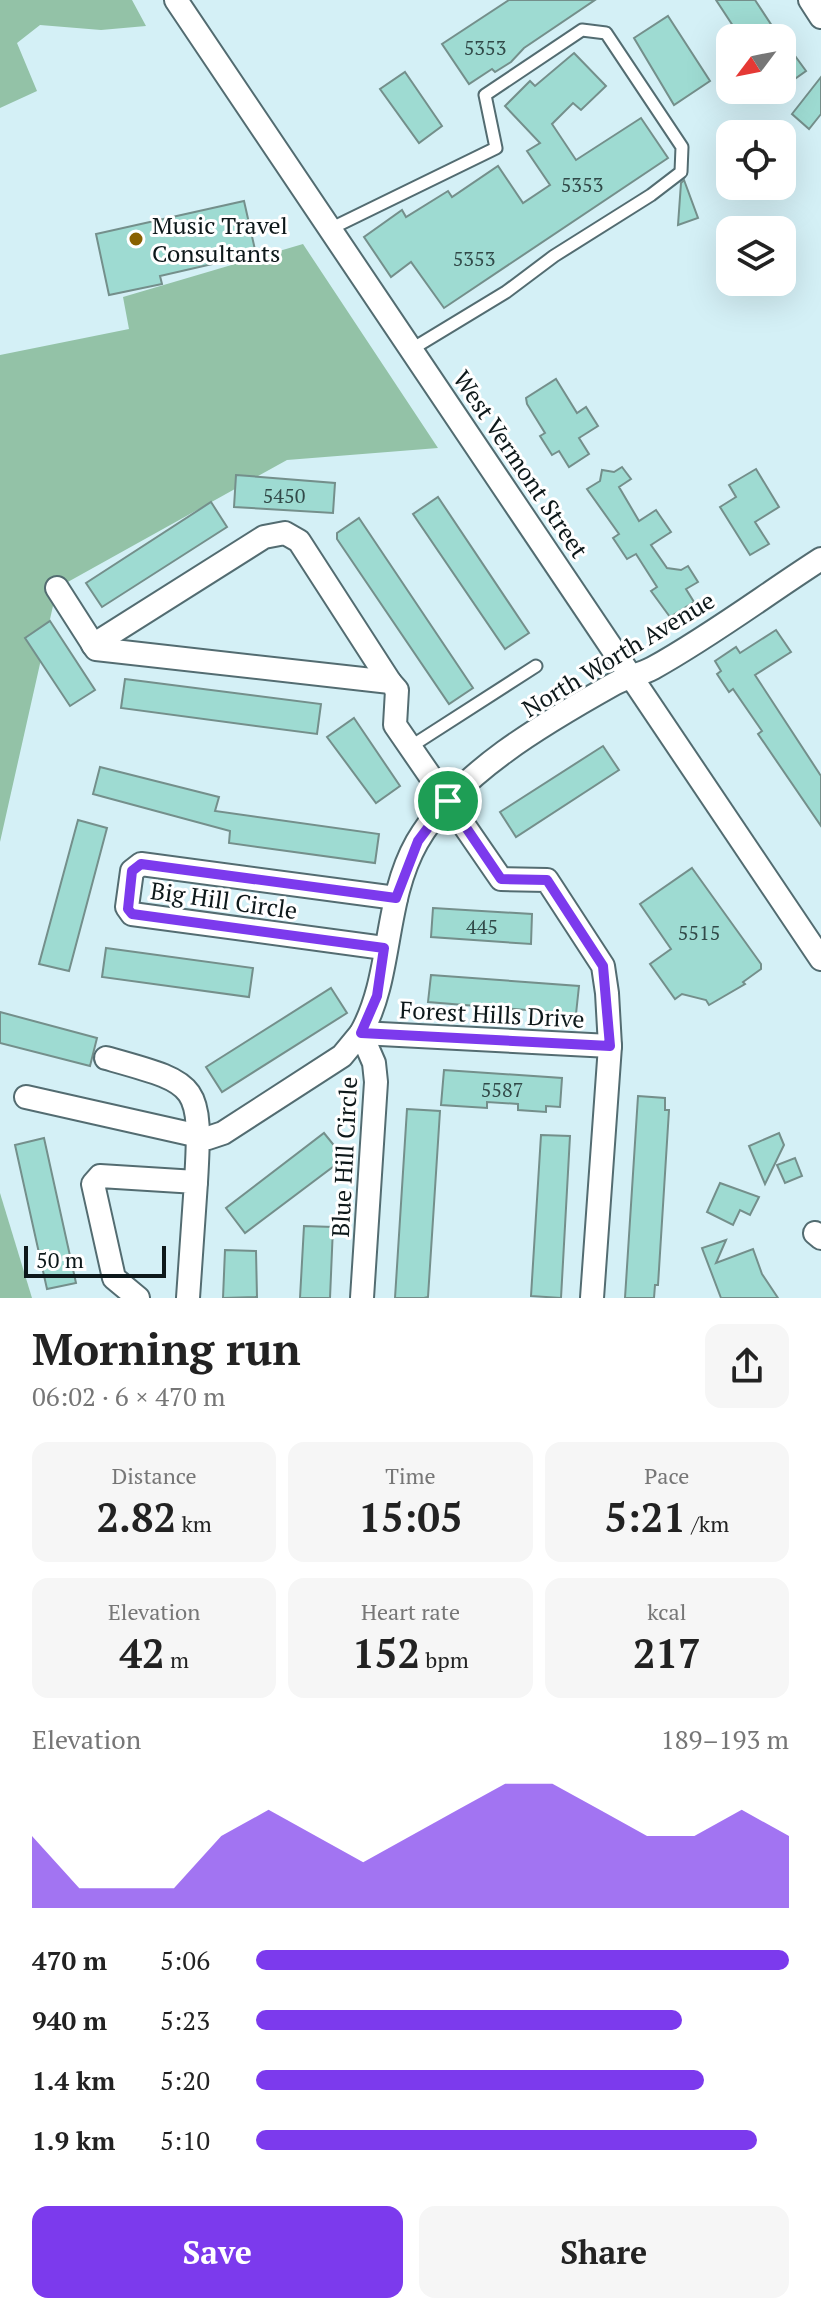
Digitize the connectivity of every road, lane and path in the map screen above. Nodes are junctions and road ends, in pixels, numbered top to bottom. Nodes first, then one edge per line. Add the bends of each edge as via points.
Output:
1 (176, 0) edge
2 (810, 0) edge
3 (821, 17) edge
4 (330, 229) junction
5 (412, 349) junction
6 (821, 559) edge
7 (57, 588) dead end
8 (93, 645) junction
9 (536, 666) dead end
10 (633, 676) junction
11 (390, 682) junction
12 (410, 747) junction
13 (448, 801) junction
14 (396, 898) junction
15 (384, 948) junction
16 (821, 959) edge
17 (361, 1033) junction
18 (610, 1046) junction
19 (106, 1058) dead end
20 (26, 1097) dead end
21 (199, 1137) junction
22 (196, 1182) junction
23 (138, 1298) edge
24 (188, 1298) edge
25 (362, 1298) edge
26 (592, 1298) edge

1 - 4 street, West Vermont Street
2 - 3 street
4 - 5 street, West Vermont Street
4 - 5 lane via 496,148 485,95 582,30 606,33 682,147 681,172 506,292
5 - 10 street, West Vermont Street
6 - 10 street, North Worth Avenue
7 - 8 street
8 - 11 street
8 - 11 street via 264,537 285,533 299,541
9 - 12 lane
10 - 13 street, North Worth Avenue via 500,756
10 - 16 street, West Vermont Street
11 - 12 street via 397,690 395,725
12 - 13 street
13 - 14 street via 418,841
13 - 18 street via 501,879 547,880 603,966
14 - 15 street
14 - 15 street, Big Hill Circle via 141,864 132,871 127,907 132,914
15 - 17 street via 377,996
17 - 18 street, Forest Hills Drive
17 - 21 street via 342,1056 249,1116 219,1135
17 - 25 street, Blue Hill Circle via 376,1082
18 - 26 street
19 - 21 street via 177,1078 197,1110
20 - 21 street
21 - 22 street
22 - 23 street via 100,1176 94,1180 114,1278
22 - 24 street

